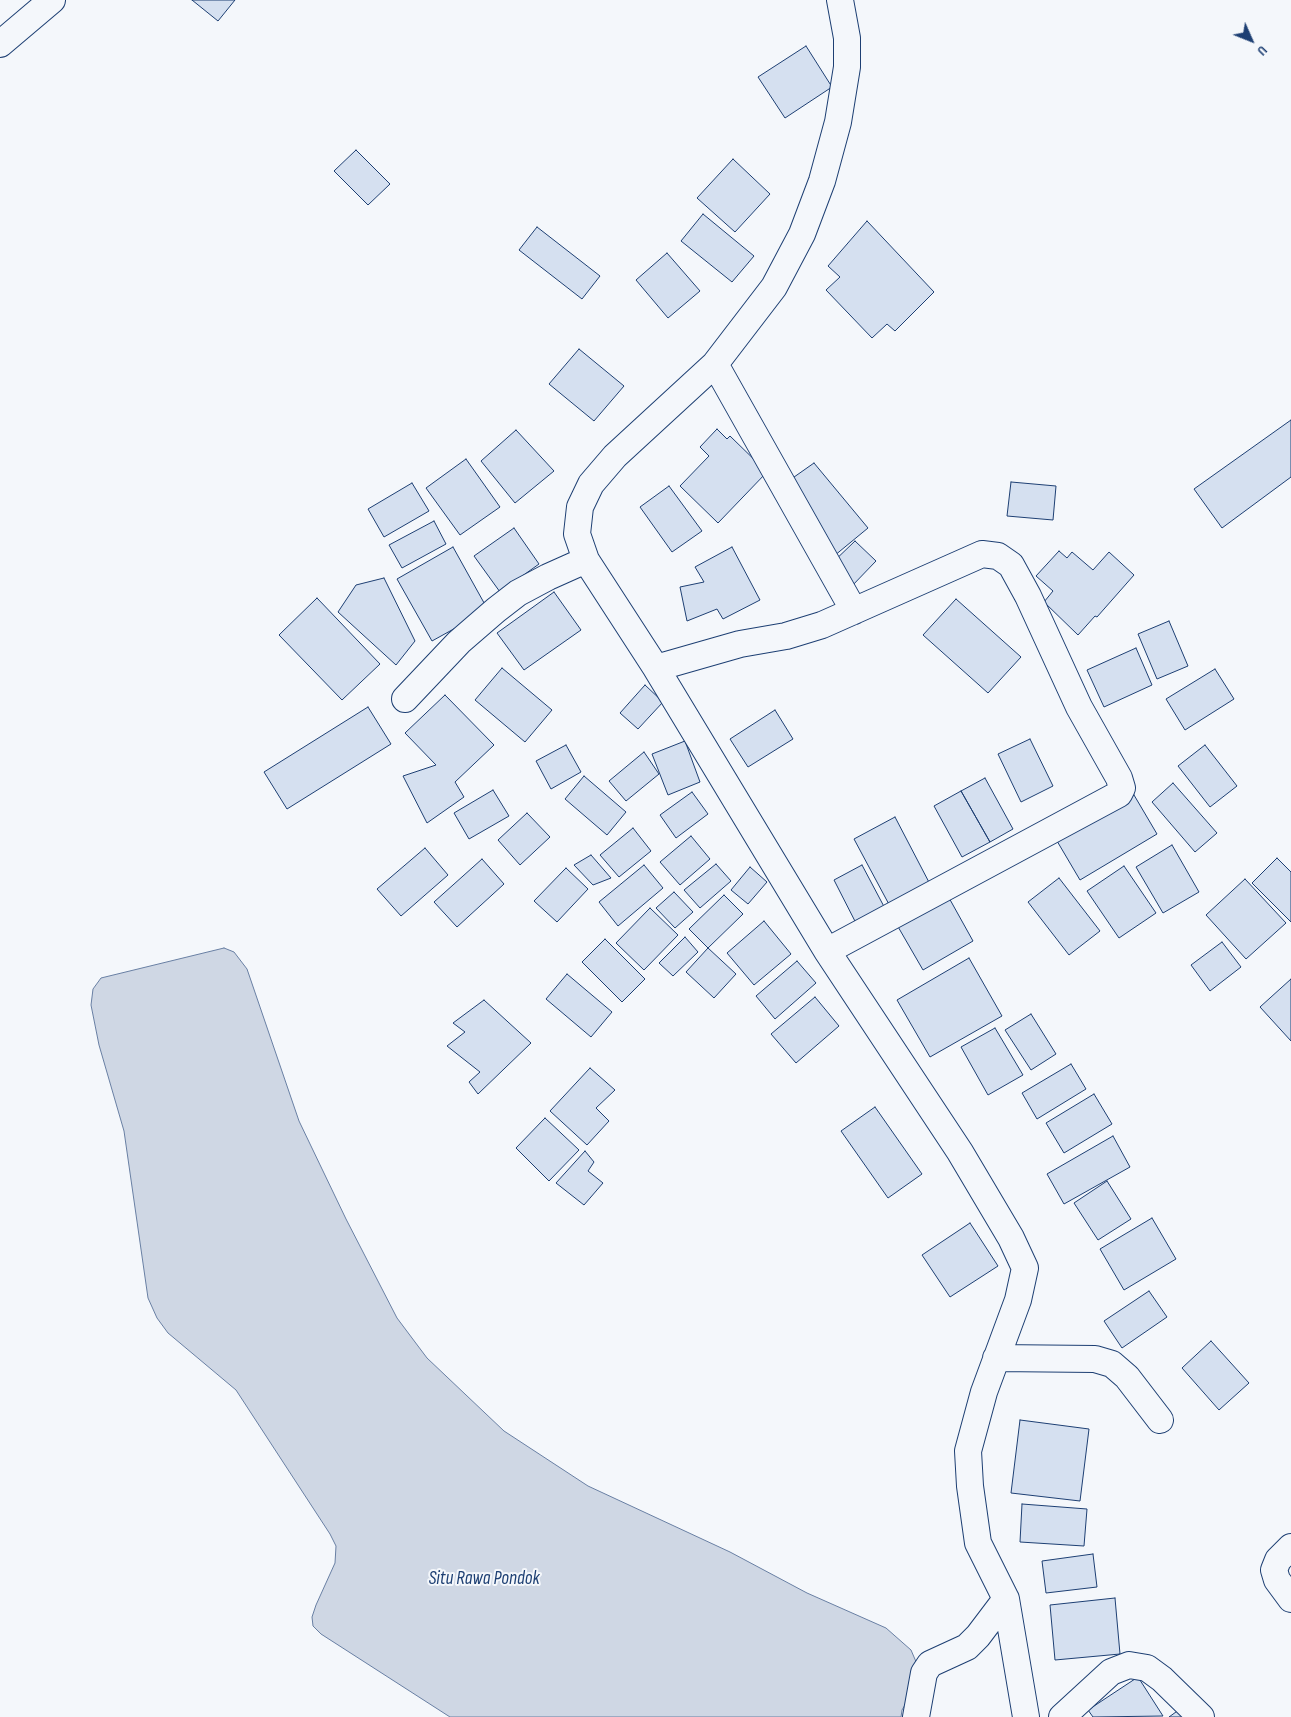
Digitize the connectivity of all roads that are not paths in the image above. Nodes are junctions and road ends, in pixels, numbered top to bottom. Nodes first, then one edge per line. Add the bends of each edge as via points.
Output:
1 (52, 0) edge
2 (840, 0) edge
3 (0, 44) edge
4 (715, 364) junction
5 (586, 560) junction
6 (854, 611) junction
7 (656, 668) junction
8 (405, 699) dead end
9 (827, 951) junction
10 (996, 1358) junction
11 (1160, 1420) dead end
12 (1291, 1547) edge
13 (1006, 1598) junction
14 (1291, 1599) edge
15 (916, 1717) edge
16 (1026, 1717) edge
17 (1062, 1717) edge
18 (1201, 1717) edge

1 - 3 street
2 - 4 street via 847,38 847,67 838,122 822,181 802,234 774,287
4 - 5 street via 615,456 591,484 580,508 578,534
4 - 6 street
5 - 7 street
5 - 8 street via 518,593 459,642
6 - 7 street via 813,628 740,644
6 - 9 street via 982,554 998,556 1011,565 1028,596 1079,707 1120,778 1122,788 1119,794
7 - 9 street
9 - 10 street via 960,1152 1025,1268 1018,1300
10 - 11 street via 1095,1358 1112,1364 1127,1377
10 - 13 street via 968,1451 978,1544
12 - 14 street via 1278,1560 1274,1570 1276,1580
13 - 15 street via 967,1647 930,1664 924,1673
13 - 16 street
17 - 18 street via 1111,1672 1129,1665 1147,1668

